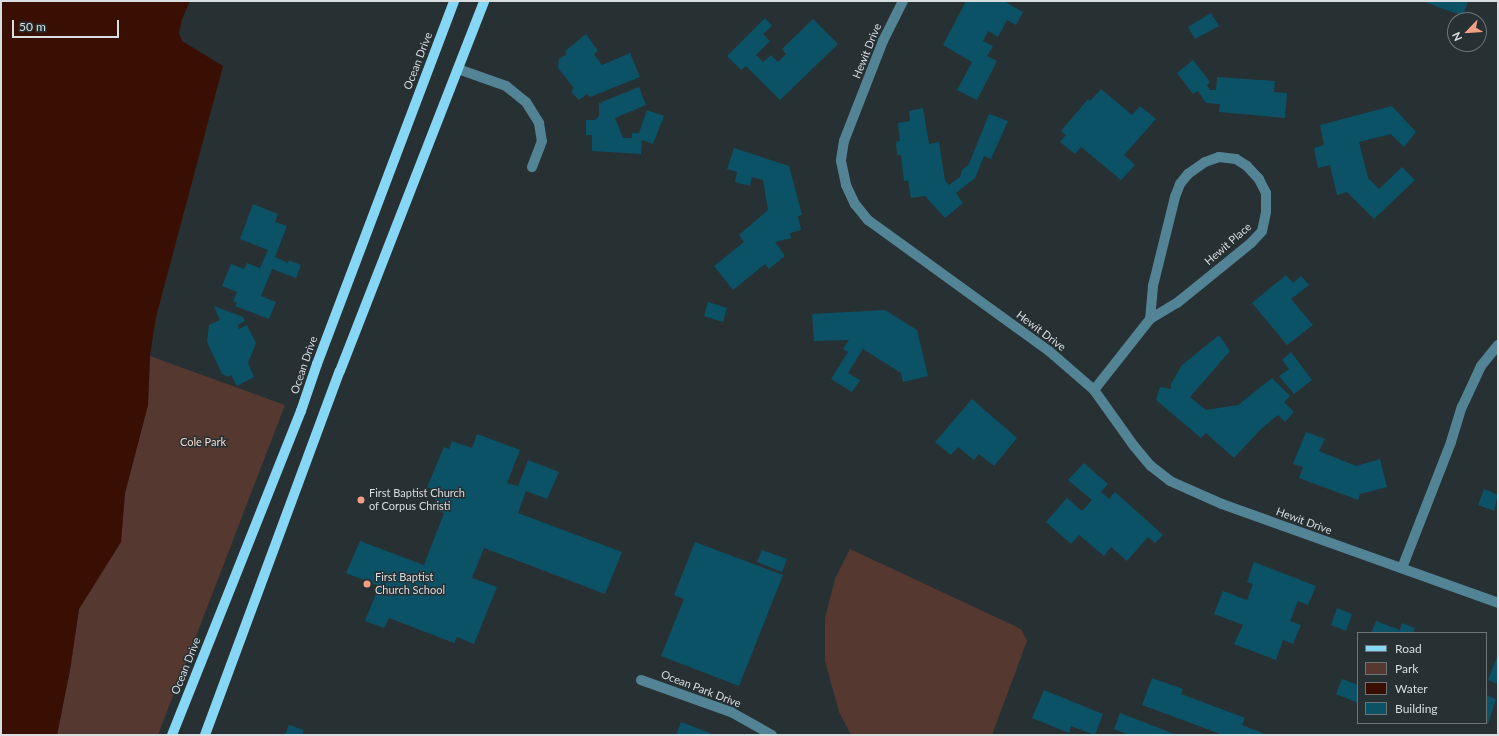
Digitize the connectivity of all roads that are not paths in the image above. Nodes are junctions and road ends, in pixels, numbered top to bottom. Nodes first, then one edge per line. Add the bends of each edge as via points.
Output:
1 (454, 1) edge
2 (484, 1) edge
3 (904, 1) edge
4 (458, 69) junction
5 (532, 167) dead end
6 (1150, 319) junction
7 (1498, 345) edge
8 (1094, 390) junction
9 (1402, 568) junction
10 (1498, 603) edge
11 (641, 680) dead end
12 (172, 735) edge
13 (205, 735) edge
14 (772, 735) edge

1 - 12 main road, Ocean Drive via 301,410
2 - 4 main road
3 - 8 street, Hewit Drive via 883,41 844,141 841,161 846,185 855,204 868,220 886,235 1049,351
4 - 5 street via 506,86 526,102 539,123 542,141
4 - 13 main road via 343,363
6 - 6 street, Hewit Place via 1177,303 1251,244 1262,230 1266,212 1266,193 1259,179 1236,159 1219,157 1205,162 1188,174 1180,184 1153,286
6 - 8 street, Hewit Place
7 - 9 street via 1481,366 1462,407
8 - 9 street, Hewit Drive via 1134,446 1151,466 1170,481 1222,504
9 - 10 street, Hewit Drive
11 - 14 street, Ocean Park Drive via 731,712

